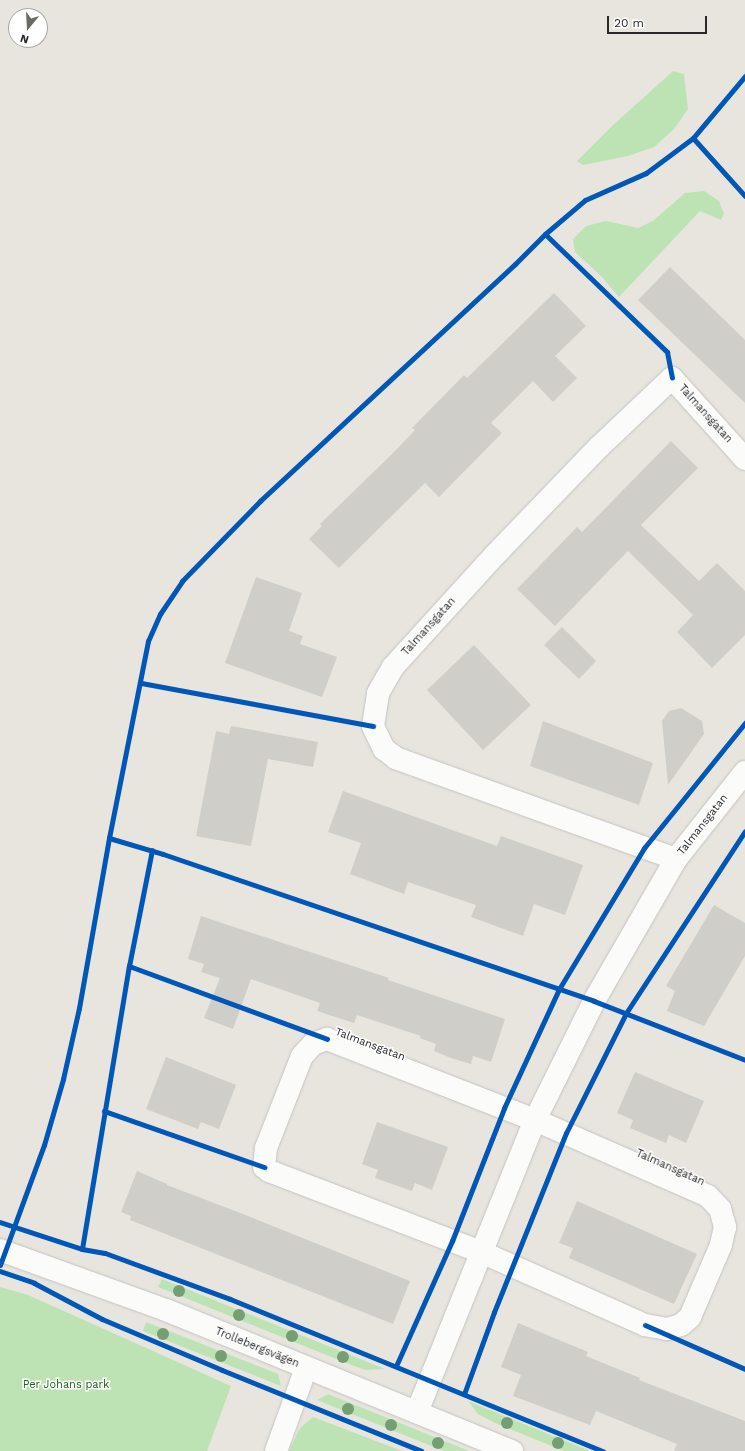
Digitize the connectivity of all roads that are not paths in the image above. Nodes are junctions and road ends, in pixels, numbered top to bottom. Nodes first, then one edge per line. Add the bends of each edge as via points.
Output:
1 (745, 459) edge
2 (745, 772) edge
3 (676, 859) junction
4 (535, 1120) junction
5 (0, 1250) edge
6 (481, 1252) junction
7 (306, 1368) junction
8 (417, 1412) junction
9 (276, 1451) edge
10 (512, 1451) edge

1 - 3 street, Talmansgatan via 672,378 599,447 495,555 393,666 378,693 373,726 384,749 396,758
2 - 3 street, Talmansgatan
3 - 4 street, Talmansgatan via 594,1001
4 - 6 street, Talmansgatan
4 - 6 street, Talmansgatan via 708,1196 720,1209 725,1228 721,1245 690,1317 681,1325 667,1328 645,1325
4 - 6 street, Talmansgatan via 327,1039 313,1044 302,1056 266,1148 264,1167 274,1174
5 - 7 street, Trollebergsvägen via 166,1310
6 - 8 street, Talmansgatan
7 - 8 street, Trollebergsvägen
7 - 9 street
8 - 10 street, Trollebergsvägen

